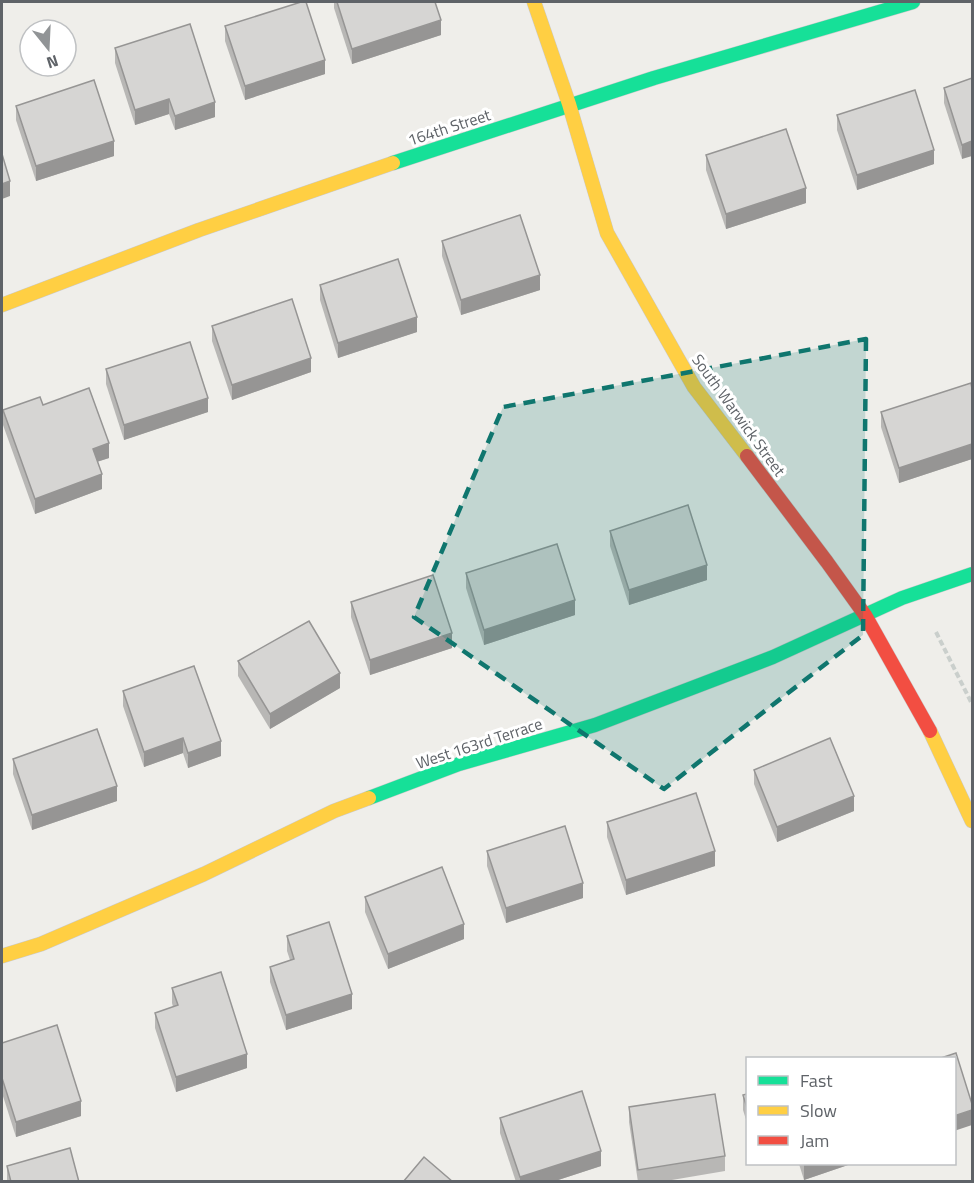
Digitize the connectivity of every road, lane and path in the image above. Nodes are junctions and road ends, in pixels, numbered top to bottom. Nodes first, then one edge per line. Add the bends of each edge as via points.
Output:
1 (534, 2) edge
2 (913, 2) edge
3 (569, 104) junction
4 (2, 305) edge
5 (972, 574) edge
6 (865, 615) junction
7 (936, 632) dead end
8 (972, 704) edge
9 (972, 821) edge
10 (2, 956) edge

1 - 3 street, South Warwick Street
2 - 3 street, 164th Street
3 - 4 street, 164th Street via 225,221
3 - 6 street, South Warwick Street via 607,234 694,387
5 - 6 street, West 163rd Terrace
6 - 9 street, South Warwick Street via 925,720
6 - 10 street, West 163rd Terrace via 773,657 595,725 459,764 334,811 204,874 41,944
7 - 8 path

